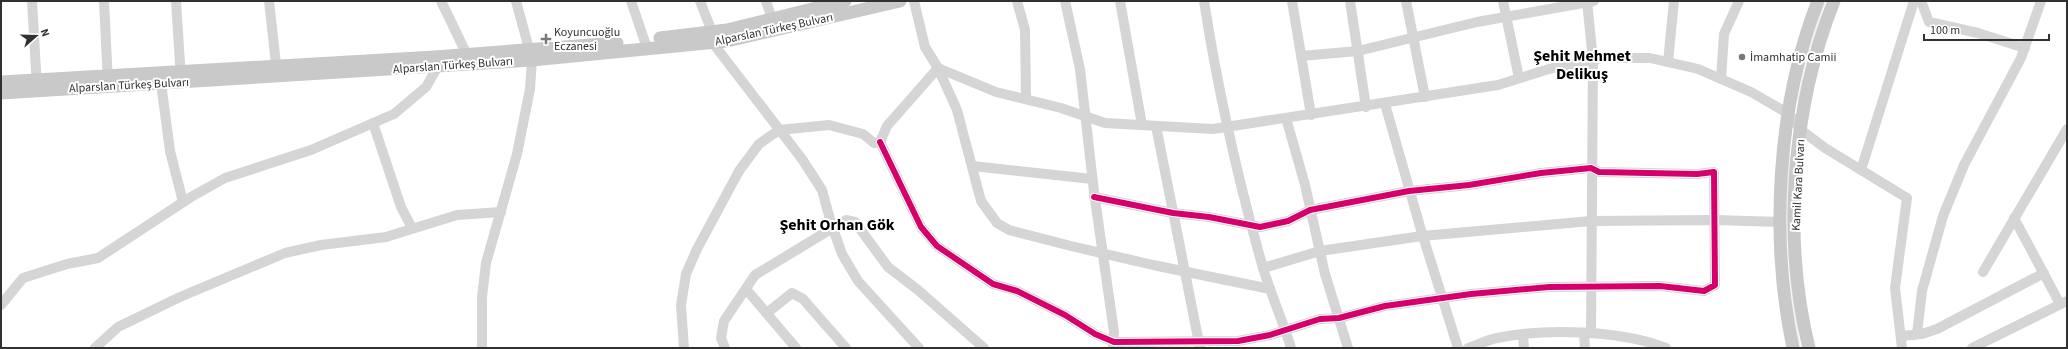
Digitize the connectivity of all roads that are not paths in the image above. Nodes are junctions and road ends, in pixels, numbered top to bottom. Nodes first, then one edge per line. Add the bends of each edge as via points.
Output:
1 (32, 1) edge
2 (104, 1) edge
3 (176, 1) edge
4 (269, 1) edge
5 (441, 1) edge
6 (516, 1) edge
7 (631, 1) edge
8 (700, 1) edge
9 (766, 1) edge
10 (900, 1) edge
11 (914, 1) edge
12 (1017, 1) edge
13 (1065, 1) edge
14 (1120, 1) edge
15 (1204, 1) edge
16 (1292, 1) edge
17 (1350, 1) edge
18 (1406, 1) edge
19 (1503, 1) edge
20 (1589, 1) edge
21 (1674, 1) edge
22 (1739, 1) edge
23 (1818, 1) edge
24 (1834, 1) edge
25 (1914, 1) edge
26 (1921, 1) edge
27 (2041, 1) edge
28 (838, 2) edge
29 (1507, 17) junction
30 (772, 19) junction
31 (712, 37) junction
32 (1414, 39) junction
33 (646, 44) junction
34 (2025, 48) junction
35 (1358, 51) junction
36 (530, 55) junction
37 (1301, 56) junction
38 (469, 59) junction
39 (1592, 60) junction
40 (1668, 62) junction
41 (438, 66) junction
42 (938, 68) junction
43 (277, 72) junction
44 (181, 77) junction
45 (1520, 78) junction
46 (1721, 79) junction
47 (108, 81) junction
48 (1, 82) edge
49 (161, 83) junction
50 (37, 85) junction
51 (1, 93) edge
52 (1425, 97) junction
53 (1026, 99) junction
54 (1385, 104) junction
55 (1366, 107) junction
56 (1789, 114) junction
57 (1311, 115) junction
58 (1086, 116) junction
59 (1286, 118) junction
60 (373, 123) junction
61 (1142, 125) junction
62 (1156, 126) junction
63 (1227, 127) junction
64 (2067, 129) edge
65 (779, 130) junction
66 (1801, 130) junction
67 (880, 142) junction
68 (972, 166) junction
69 (1591, 168) junction
70 (1861, 170) junction
71 (1092, 179) junction
72 (1409, 192) junction
73 (1094, 197) junction
74 (183, 202) junction
75 (1310, 210) junction
76 (502, 212) junction
77 (1173, 213) junction
78 (2014, 218) junction
79 (1715, 220) junction
80 (1591, 221) junction
81 (1780, 222) junction
82 (1251, 224) junction
83 (412, 228) junction
84 (833, 228) junction
85 (1422, 236) junction
86 (1320, 251) junction
87 (1103, 253) junction
88 (1263, 268) junction
89 (1184, 272) junction
90 (1983, 272) dead end
91 (2044, 273) junction
92 (1592, 288) junction
93 (746, 289) junction
94 (1270, 289) junction
95 (1442, 299) junction
96 (2063, 302) edge
97 (1, 306) edge
98 (767, 313) junction
99 (1339, 318) junction
100 (1285, 330) junction
101 (1588, 333) junction
102 (1917, 334) junction
103 (1522, 335) junction
104 (1902, 336) junction
105 (1200, 344) edge
106 (1113, 345) edge
107 (1650, 345) edge
108 (95, 348) edge
109 (482, 348) edge
110 (684, 348) edge
111 (724, 348) edge
112 (796, 348) edge
113 (846, 348) edge
114 (919, 348) edge
115 (984, 348) edge
116 (1291, 348) edge
117 (1348, 348) edge
118 (1458, 348) edge
119 (1468, 348) edge
120 (1524, 348) edge
121 (1585, 348) edge
122 (1666, 348) edge
123 (1793, 348) edge
124 (1809, 348) edge
125 (1902, 348) edge
126 (1972, 348) edge

1 - 50 street
2 - 47 street
3 - 44 street
4 - 43 street
5 - 38 street
6 - 36 street
7 - 33 street
8 - 31 street
9 - 30 street
10 - 31 main road, Alparslan Türkeş Bulvarı via 733,40
11 - 42 street via 925,47
12 - 53 street via 1025,30
13 - 58 street via 1080,69
14 - 61 street
15 - 63 street
16 - 37 street
17 - 35 street
18 - 32 street
19 - 29 street
20 - 29 street
20 - 39 street
21 - 40 street
22 - 46 street via 1724,34
23 - 56 main road, Kamil Kara Bulvarı via 1802,53
24 - 66 main road, Kamil Kara Bulvarı via 1814,61
25 - 70 street
26 - 34 street via 1929,22 1978,33
27 - 34 street
28 - 30 main road, Alparslan Türkeş Bulvarı
29 - 32 street
29 - 45 street
30 - 31 main road, Alparslan Türkeş Bulvarı
31 - 33 main road, Alparslan Türkeş Bulvarı
31 - 65 street
32 - 35 street
32 - 52 street
33 - 36 main road, Alparslan Türkeş Bulvarı
34 - 102 street via 1964,165 1943,216 1922,291
35 - 37 street
35 - 55 street
36 - 38 main road, Alparslan Türkeş Bulvarı
36 - 76 street via 528,96
37 - 57 street
38 - 41 main road, Alparslan Türkeş Bulvarı
38 - 43 main road, Alparslan Türkeş Bulvarı
39 - 40 street via 1650,58
39 - 45 street
39 - 69 street
40 - 46 street via 1698,69
41 - 43 main road, Alparslan Türkeş Bulvarı
41 - 60 street via 426,88 394,114
42 - 53 street via 996,92
42 - 67 street via 887,126
42 - 68 street via 957,110
43 - 44 main road, Alparslan Türkeş Bulvarı
44 - 47 main road, Alparslan Türkeş Bulvarı
44 - 49 main road, Alparslan Türkeş Bulvarı
45 - 52 street via 1498,85
46 - 56 street via 1751,92
47 - 49 main road, Alparslan Türkeş Bulvarı
47 - 50 main road, Alparslan Türkeş Bulvarı
48 - 50 main road, Alparslan Türkeş Bulvarı
49 - 74 street via 170,151
50 - 51 main road, Alparslan Türkeş Bulvarı
52 - 54 street
53 - 58 street
54 - 55 street
54 - 72 street
55 - 57 street
56 - 66 street
56 - 81 main road, Kamil Kara Bulvarı via 1782,166
57 - 59 street
58 - 61 street via 1105,123
58 - 71 street
59 - 63 street
59 - 75 street
60 - 74 street via 311,150 225,178
60 - 83 street via 401,207
61 - 62 street
62 - 63 street via 1213,129
62 - 77 street
63 - 82 street
64 - 78 street
65 - 67 street via 829,125 863,134 874,142
65 - 84 street via 822,190
65 - 110 street via 759,144 739,171 686,274 681,305
66 - 70 street
66 - 124 main road, Kamil Kara Bulvarı via 1796,174 1796,259
67 - 106 street via 921,227 937,246 993,284 1065,314
68 - 71 street
68 - 87 street via 981,201 997,223 1009,230
69 - 72 street
69 - 79 street via 1599,172 1714,172
69 - 80 street
70 - 104 street via 1907,198 1895,288 1898,323
71 - 73 street
72 - 75 street
72 - 85 street
73 - 77 street
73 - 87 street
74 - 97 street via 98,258 67,264 23,278
75 - 82 street via 1288,221 1260,227
75 - 86 street
76 - 83 street via 457,215
76 - 109 street via 486,263 482,297
77 - 82 street
77 - 89 street
78 - 90 street
78 - 91 street
79 - 80 street
79 - 81 street
79 - 92 street via 1715,285 1704,291 1660,286
80 - 85 street
80 - 92 street
81 - 123 main road, Kamil Kara Bulvarı via 1784,293
82 - 88 street
83 - 108 street via 386,237 285,253 180,297 118,327
84 - 93 street via 754,275
84 - 114 street via 842,254 858,281
84 - 115 street via 846,220 855,222 888,267
85 - 86 street
85 - 95 street
86 - 88 street
86 - 99 street
87 - 89 street
87 - 106 street via 1114,332
88 - 94 street
89 - 94 street
89 - 105 street
91 - 96 street
91 - 102 street via 1937,329
92 - 95 street via 1548,287
92 - 101 street
93 - 98 street
93 - 111 street via 724,321 721,338
94 - 100 street
95 - 99 street via 1385,306
95 - 118 street
96 - 126 street
98 - 112 street
98 - 113 street via 792,293 803,299
99 - 100 street via 1320,318
99 - 117 street
100 - 105 street via 1238,341
100 - 116 street
101 - 103 street
101 - 107 street
101 - 121 street
102 - 104 street
103 - 119 street via 1496,338
103 - 120 street
104 - 125 street
105 - 106 street
107 - 122 street

